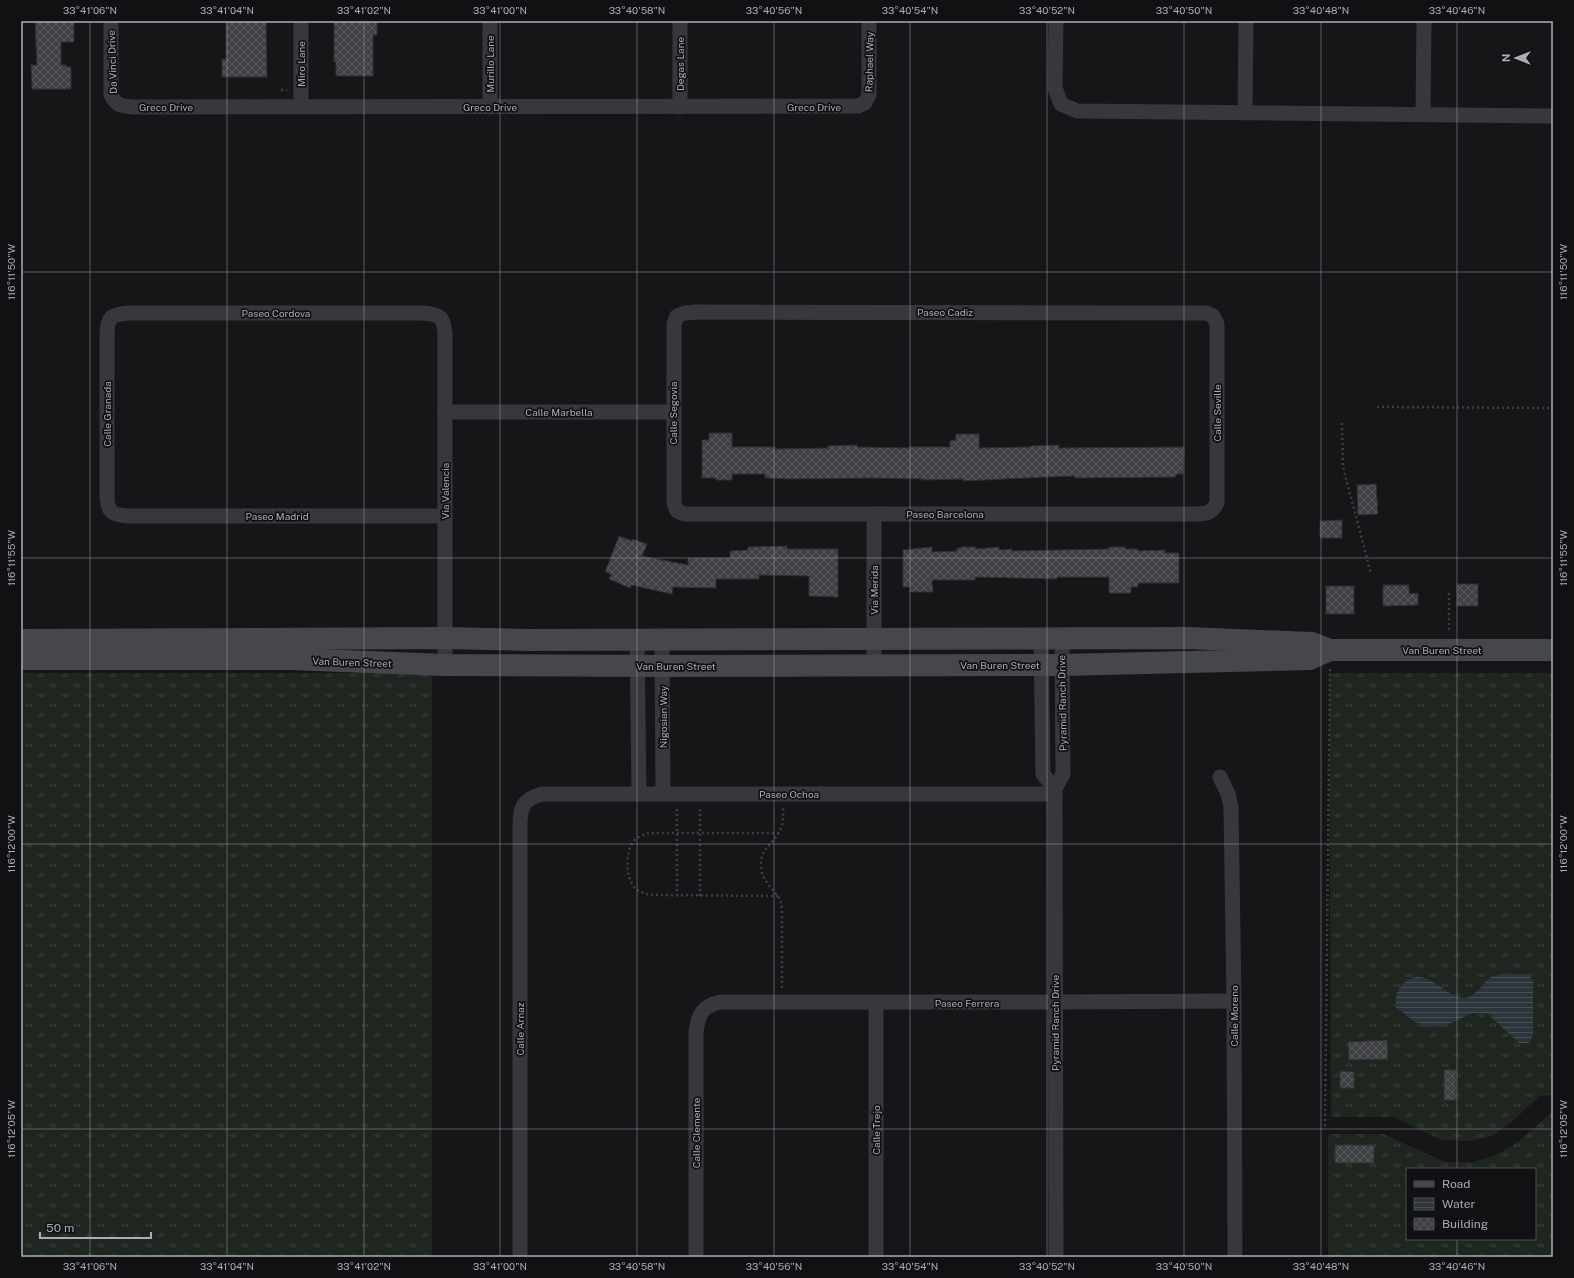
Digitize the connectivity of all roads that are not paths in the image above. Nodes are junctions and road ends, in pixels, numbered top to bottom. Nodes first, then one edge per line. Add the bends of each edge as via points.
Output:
1 (111, 21) edge
2 (300, 21) edge
3 (490, 21) edge
4 (680, 21) edge
5 (869, 21) edge
6 (1056, 21) edge
7 (1246, 21) edge
8 (1424, 21) edge
9 (115, 103) joint
10 (865, 103) joint
11 (300, 107) junction
12 (490, 107) junction
13 (680, 107) junction
14 (1245, 112) junction
15 (1423, 114) junction
16 (1553, 116) edge
17 (677, 316) joint
18 (1213, 316) joint
19 (111, 317) joint
20 (441, 317) joint
21 (445, 412) junction
22 (673, 412) junction
23 (677, 510) joint
24 (1213, 510) joint
25 (111, 512) joint
26 (874, 514) junction
27 (445, 516) junction
28 (445, 638) junction
29 (1051, 638) junction
30 (662, 639) junction
31 (874, 639) junction
32 (21, 640) edge
33 (637, 640) junction
34 (1330, 650) junction
35 (1553, 650) edge
36 (21, 659) edge
37 (638, 665) junction
38 (874, 665) junction
39 (1051, 665) junction
40 (445, 666) junction
41 (663, 666) junction
42 (1220, 777) dead end
43 (1055, 791) junction
44 (639, 794) junction
45 (663, 794) junction
46 (526, 802) joint
47 (1234, 1001) junction
48 (1055, 1002) junction
49 (876, 1003) junction
50 (703, 1010) joint
51 (520, 1257) edge
52 (696, 1257) edge
53 (876, 1257) edge
54 (1056, 1257) edge
55 (1235, 1257) edge

1 - 9 street, Da Vinci Drive via 111,95
2 - 11 street, Miro Lane
3 - 12 street, Murillo Lane
4 - 13 street, Degas Lane
5 - 10 street, Raphael Way via 869,95
6 - 14 street via 1055,88 1061,104 1078,111
7 - 14 street
8 - 15 street
9 - 11 street, Greco Drive via 133,107
10 - 13 street, Greco Drive via 847,107
11 - 12 street, Greco Drive
12 - 13 street, Greco Drive
14 - 15 street
15 - 16 street
17 - 18 street, Paseo Cadiz via 696,312 1195,312
17 - 22 street, Calle Segovia via 674,324
18 - 24 street, Calle Seville via 1217,335 1217,492
19 - 20 street, Paseo Cordova via 129,313 422,313
19 - 25 street, Calle Granada via 107,324 107,504
20 - 21 street, Via Valencia via 444,324
21 - 22 street, Calle Marbella
21 - 27 street, Via Valencia
22 - 23 street, Calle Segovia via 674,503
23 - 26 street, Paseo Barcelona via 685,514
24 - 26 street, Paseo Barcelona via 1206,514
25 - 27 street, Paseo Madrid via 129,516
26 - 31 street, Via Merida
27 - 28 street, Via Valencia
28 - 32 street, Van Buren Street
28 - 33 street, Van Buren Street
28 - 40 street, Via Valencia
29 - 31 street, Van Buren Street
29 - 34 street, Van Buren Street via 1187,638 1312,643
29 - 39 street, Pyramid Ranch Drive
29 - 39 street, Pyramid Ranch Drive
30 - 31 street, Van Buren Street
30 - 33 street, Van Buren Street
30 - 41 street, Nigosian Way
31 - 38 street, Via Merida
33 - 37 street
34 - 35 street, Van Buren Street
34 - 39 street, Van Buren Street via 1310,659
36 - 40 street, Van Buren Street via 292,659
37 - 40 street, Van Buren Street
37 - 41 street, Van Buren Street
37 - 44 street
38 - 39 street, Van Buren Street
38 - 41 street, Van Buren Street
39 - 43 street, Pyramid Ranch Drive via 1063,774
39 - 43 street, Pyramid Ranch Drive via 1043,774
41 - 45 street, Nigosian Way
42 - 47 street, Calle Moreno via 1231,807
43 - 45 street, Paseo Ochoa
43 - 48 street, Pyramid Ranch Drive
44 - 45 street, Paseo Ochoa
44 - 46 street, Paseo Ochoa via 542,794
46 - 51 street, Calle Arnaz via 520,812
47 - 48 street, Paseo Ferrera
47 - 55 street, Calle Moreno
48 - 49 street, Paseo Ferrera
48 - 54 street, Pyramid Ranch Drive
49 - 50 street, Paseo Ferrera via 720,1002 710,1004
49 - 53 street, Calle Trejo
50 - 52 street, Calle Clemente via 698,1019 696,1032

